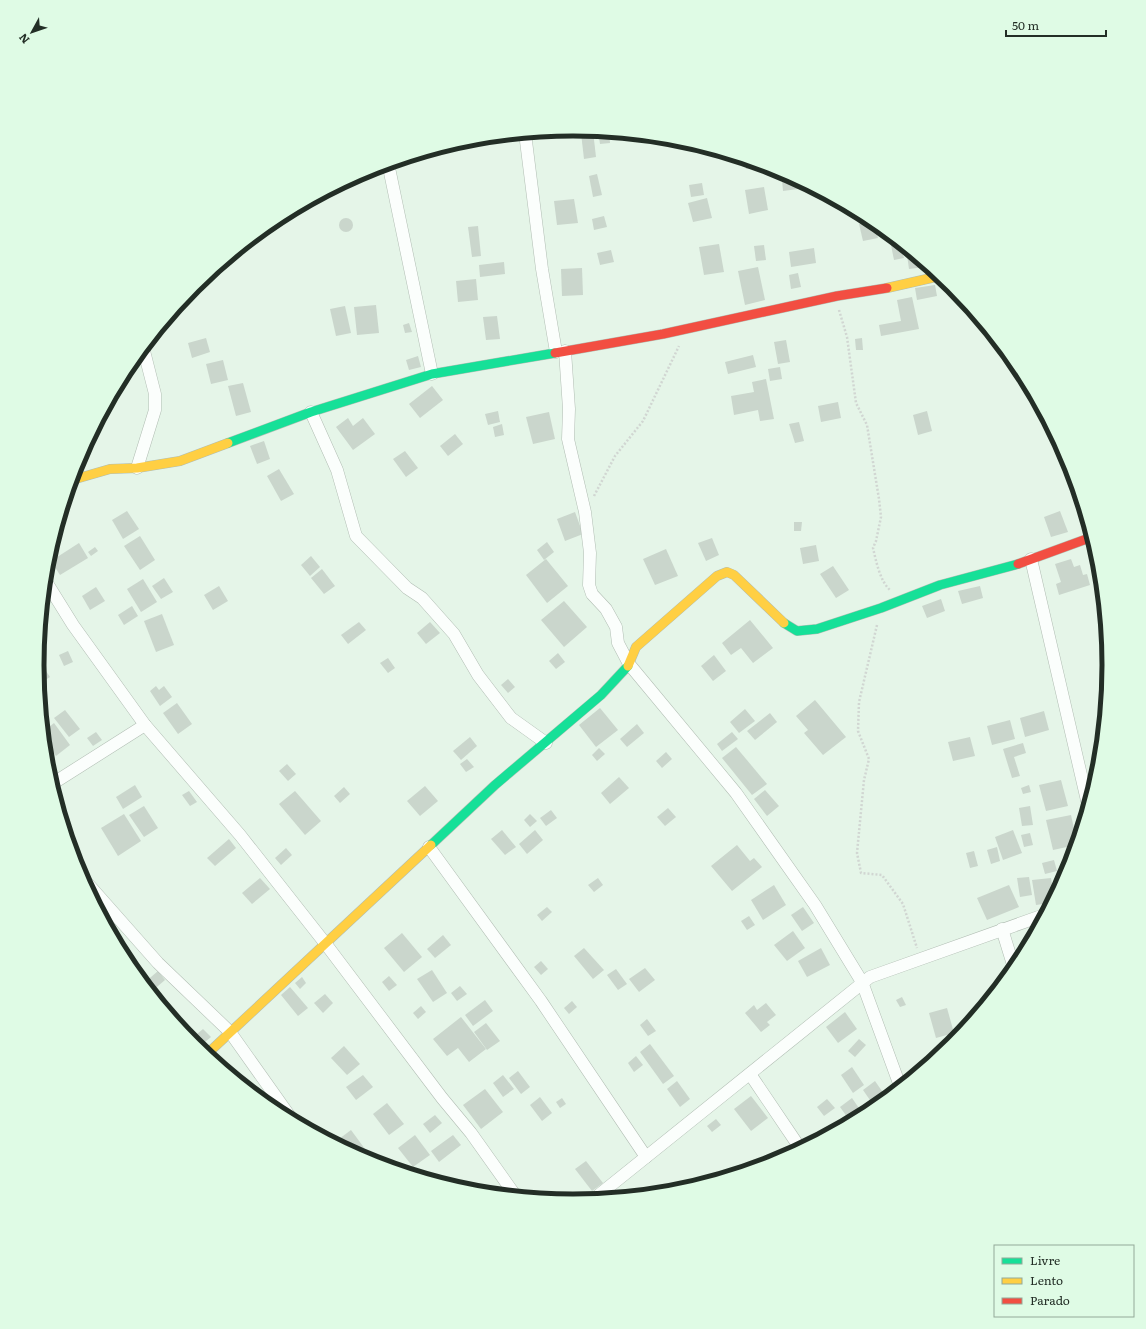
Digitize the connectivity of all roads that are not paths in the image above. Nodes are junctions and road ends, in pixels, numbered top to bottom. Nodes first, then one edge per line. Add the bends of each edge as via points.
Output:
1 (526, 138) edge
2 (389, 169) edge
3 (933, 277) edge
4 (560, 352) junction
5 (145, 353) edge
6 (432, 374) junction
7 (311, 412) junction
8 (137, 468) junction
9 (78, 478) edge
10 (1087, 539) edge
11 (1031, 559) junction
12 (50, 588) edge
13 (629, 664) junction
14 (145, 725) junction
15 (546, 743) junction
16 (57, 781) edge
17 (1086, 795) edge
18 (429, 847) junction
19 (97, 894) edge
20 (1037, 917) edge
21 (1002, 929) junction
22 (325, 944) junction
23 (1012, 960) edge
24 (862, 982) junction
25 (230, 1032) junction
26 (211, 1050) edge
27 (750, 1074) junction
28 (898, 1081) edge
29 (281, 1105) edge
30 (797, 1143) edge
31 (646, 1157) junction
32 (512, 1190) edge
33 (602, 1192) edge

1 - 4 street via 542,269
2 - 6 street
3 - 4 street via 690,329
4 - 6 street
4 - 13 street via 569,409 568,440 586,512 590,554 589,585 592,594 606,609 616,627 618,643
5 - 8 street via 155,394 155,410
6 - 7 street
7 - 8 street via 180,461
7 - 15 street via 336,470 356,536 407,588 422,598 454,634 478,675 511,718
8 - 9 street via 110,469
10 - 11 street
11 - 13 street via 940,585 817,629 797,631 786,625 734,575 727,572 717,576 653,630 636,647
11 - 17 street
12 - 14 street via 73,625
13 - 15 street via 601,695
13 - 24 street via 736,793 816,905
14 - 16 street
14 - 22 street via 240,835
15 - 18 street via 495,785
18 - 22 street
18 - 31 street via 541,1001
19 - 25 street via 158,963
20 - 21 street
21 - 23 street
21 - 24 street
22 - 25 street
22 - 32 street
24 - 27 street
24 - 28 street
25 - 26 street
25 - 29 street
27 - 30 street
27 - 31 street
31 - 33 street

